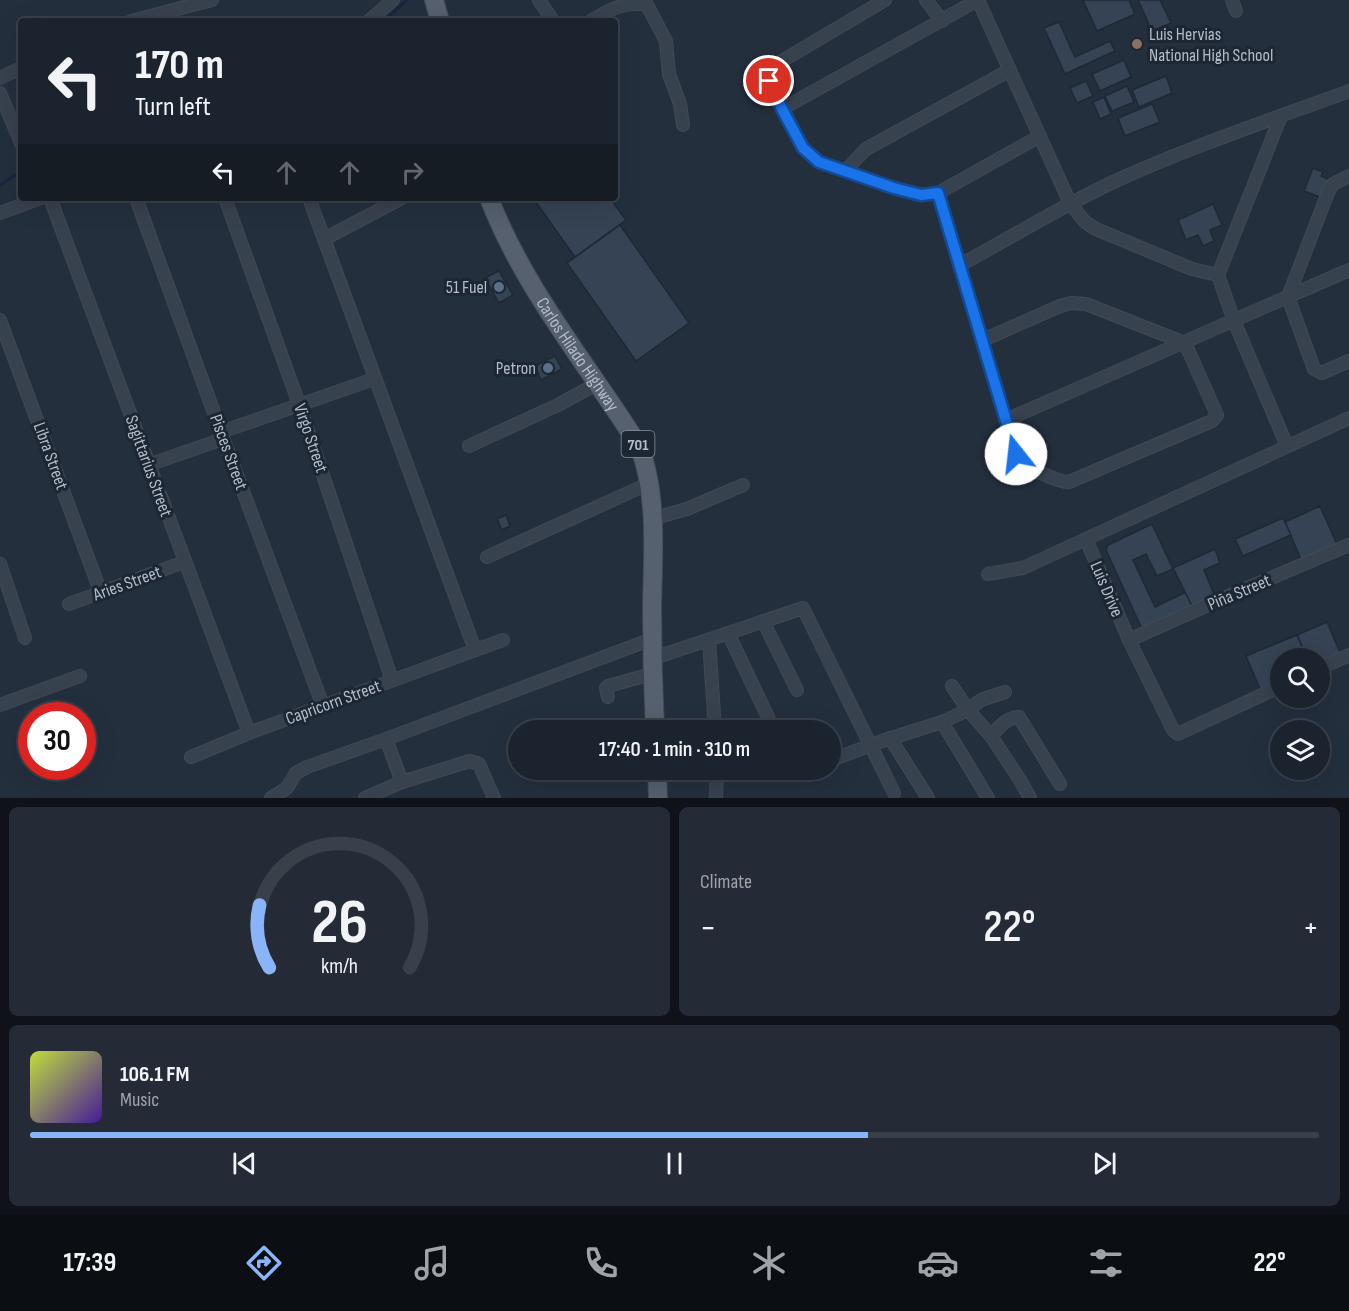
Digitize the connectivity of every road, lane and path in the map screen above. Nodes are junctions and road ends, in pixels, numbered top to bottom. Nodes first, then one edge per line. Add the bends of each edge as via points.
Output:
1 (212, 0) edge
2 (393, 0) edge
3 (434, 0) edge
4 (539, 0) edge
5 (885, 0) edge
6 (926, 0) edge
7 (978, 0) edge
8 (652, 2) edge
9 (183, 4) edge
10 (140, 18) edge
11 (372, 18) edge
12 (439, 18) edge
13 (551, 18) edge
14 (596, 18) edge
15 (942, 21) junction
16 (18, 69) edge
17 (1010, 70) junction
18 (0, 78) edge
19 (1349, 91) edge
20 (0, 93) edge
21 (782, 109) junction
22 (1281, 116) junction
23 (683, 125) dead end
24 (18, 136) edge
25 (1040, 136) junction
26 (845, 171) junction
27 (1349, 176) edge
28 (938, 193) junction
29 (33, 201) edge
30 (51, 201) edge
31 (137, 201) edge
32 (226, 201) edge
33 (310, 201) edge
34 (396, 201) edge
35 (490, 201) edge
36 (1070, 203) junction
37 (0, 213) edge
38 (324, 239) junction
39 (960, 265) junction
40 (1349, 270) edge
41 (1218, 275) junction
42 (1288, 297) junction
43 (0, 320) edge
44 (1234, 321) junction
45 (983, 340) junction
46 (1185, 343) junction
47 (1349, 361) edge
48 (374, 379) junction
49 (598, 383) junction
50 (300, 404) junction
51 (1349, 418) edge
52 (1006, 420) junction
53 (222, 435) junction
54 (469, 446) dead end
55 (1287, 446) junction
56 (148, 465) junction
57 (650, 483) junction
58 (743, 485) dead end
59 (651, 519) junction
60 (1086, 539) junction
61 (1349, 545) edge
62 (487, 557) dead end
63 (184, 562) junction
64 (1, 571) edge
65 (988, 574) dead end
66 (101, 593) junction
67 (69, 604) dead end
68 (763, 621) junction
69 (728, 633) junction
70 (25, 638) dead end
71 (652, 639) junction
72 (503, 640) dead end
73 (709, 640) junction
74 (1129, 640) junction
75 (475, 650) junction
76 (1349, 655) edge
77 (1330, 664) edge
78 (652, 667) junction
79 (80, 676) dead end
80 (392, 680) junction
81 (952, 686) dead end
82 (797, 690) dead end
83 (1270, 691) edge
84 (1005, 692) dead end
85 (608, 696) dead end
86 (0, 705) edge
87 (323, 706) junction
88 (968, 710) junction
89 (655, 720) edge
90 (714, 720) edge
91 (769, 720) edge
92 (942, 722) junction
93 (249, 733) junction
94 (991, 736) junction
95 (891, 738) junction
96 (386, 739) junction
97 (872, 745) junction
98 (841, 756) edge
99 (191, 757) dead end
100 (661, 780) edge
101 (717, 780) edge
102 (402, 782) junction
103 (1060, 784) dead end
104 (894, 793) dead end
105 (271, 798) edge
106 (364, 798) edge
107 (494, 798) edge
108 (658, 798) edge
109 (716, 798) edge
110 (928, 798) edge
111 (988, 798) edge
112 (1030, 798) edge

1 - 9 street
2 - 11 street
3 - 12 main road
4 - 13 street
5 - 21 street via 768,69 769,81
6 - 15 street
7 - 15 street
7 - 17 street
8 - 14 street via 618,6
8 - 23 street via 666,41 669,74
9 - 10 street
15 - 21 street
16 - 18 street
17 - 25 street
17 - 26 street via 866,149
19 - 22 street
20 - 24 street
21 - 26 street via 811,156
22 - 36 street via 1173,156
22 - 41 street
25 - 28 street
25 - 36 street
26 - 28 street via 903,191
27 - 42 street via 1329,190
28 - 39 street
29 - 37 street
30 - 56 street, Sagittarius Street
31 - 53 street, Pisces Street
32 - 50 street, Virgo Street
33 - 38 street
34 - 38 street
35 - 49 main road, Carlos Hilado Highway / 701 via 515,256
36 - 39 street
36 - 41 street via 1096,230 1192,269
38 - 48 street
39 - 45 street
40 - 42 street
41 - 44 street
42 - 44 street
42 - 47 street via 1314,369 1322,373
43 - 66 street, Libra Street
44 - 46 street
44 - 55 street
45 - 46 street via 1060,306 1079,303
45 - 52 street
46 - 52 street
46 - 52 street via 1217,415 1141,452 1065,483 1021,462
48 - 50 street
48 - 75 street
49 - 54 street
49 - 57 main road, Carlos Hilado Highway / 701 via 639,446
50 - 53 street
50 - 80 street, Virgo Street
51 - 55 street, Luis Drive
53 - 56 street
53 - 87 street, Pisces Street
55 - 60 street, Luis Drive
56 - 63 street, Sagittarius Street
57 - 59 main road, Carlos Hilado Highway / 701
57 - 62 street
58 - 59 street via 687,509
59 - 71 main road, Carlos Hilado Highway / 701
60 - 65 street via 1023,568
60 - 74 street, Luis Drive
61 - 74 street, Piña Street
63 - 66 street, Aries Street
63 - 93 street, Sagittarius Street
64 - 70 street
66 - 67 street, Aries Street
68 - 69 street
68 - 82 street
68 - 97 street via 804,609
69 - 73 street
69 - 91 street
71 - 78 main road, Carlos Hilado Highway / 701
71 - 96 street
72 - 75 street, Capricorn Street
73 - 78 street
73 - 90 street
74 - 83 street, Luis Drive via 1172,729 1178,734
75 - 80 street, Capricorn Street
76 - 77 street
78 - 85 street via 606,688
78 - 89 main road, Carlos Hilado Highway / 701
79 - 86 street
80 - 87 street, Capricorn Street
81 - 88 street
84 - 88 street via 981,700
87 - 93 street, Capricorn Street
88 - 92 street
88 - 94 street
92 - 95 street
92 - 111 street
93 - 99 street, Capricorn Street
94 - 103 street via 1000,725 1019,717
94 - 112 street
95 - 97 street
95 - 110 street
96 - 102 street
96 - 105 street via 306,767 296,773 287,788
97 - 98 street
97 - 104 street
100 - 108 main road
101 - 109 street
102 - 106 street
102 - 107 street via 470,761 480,764

